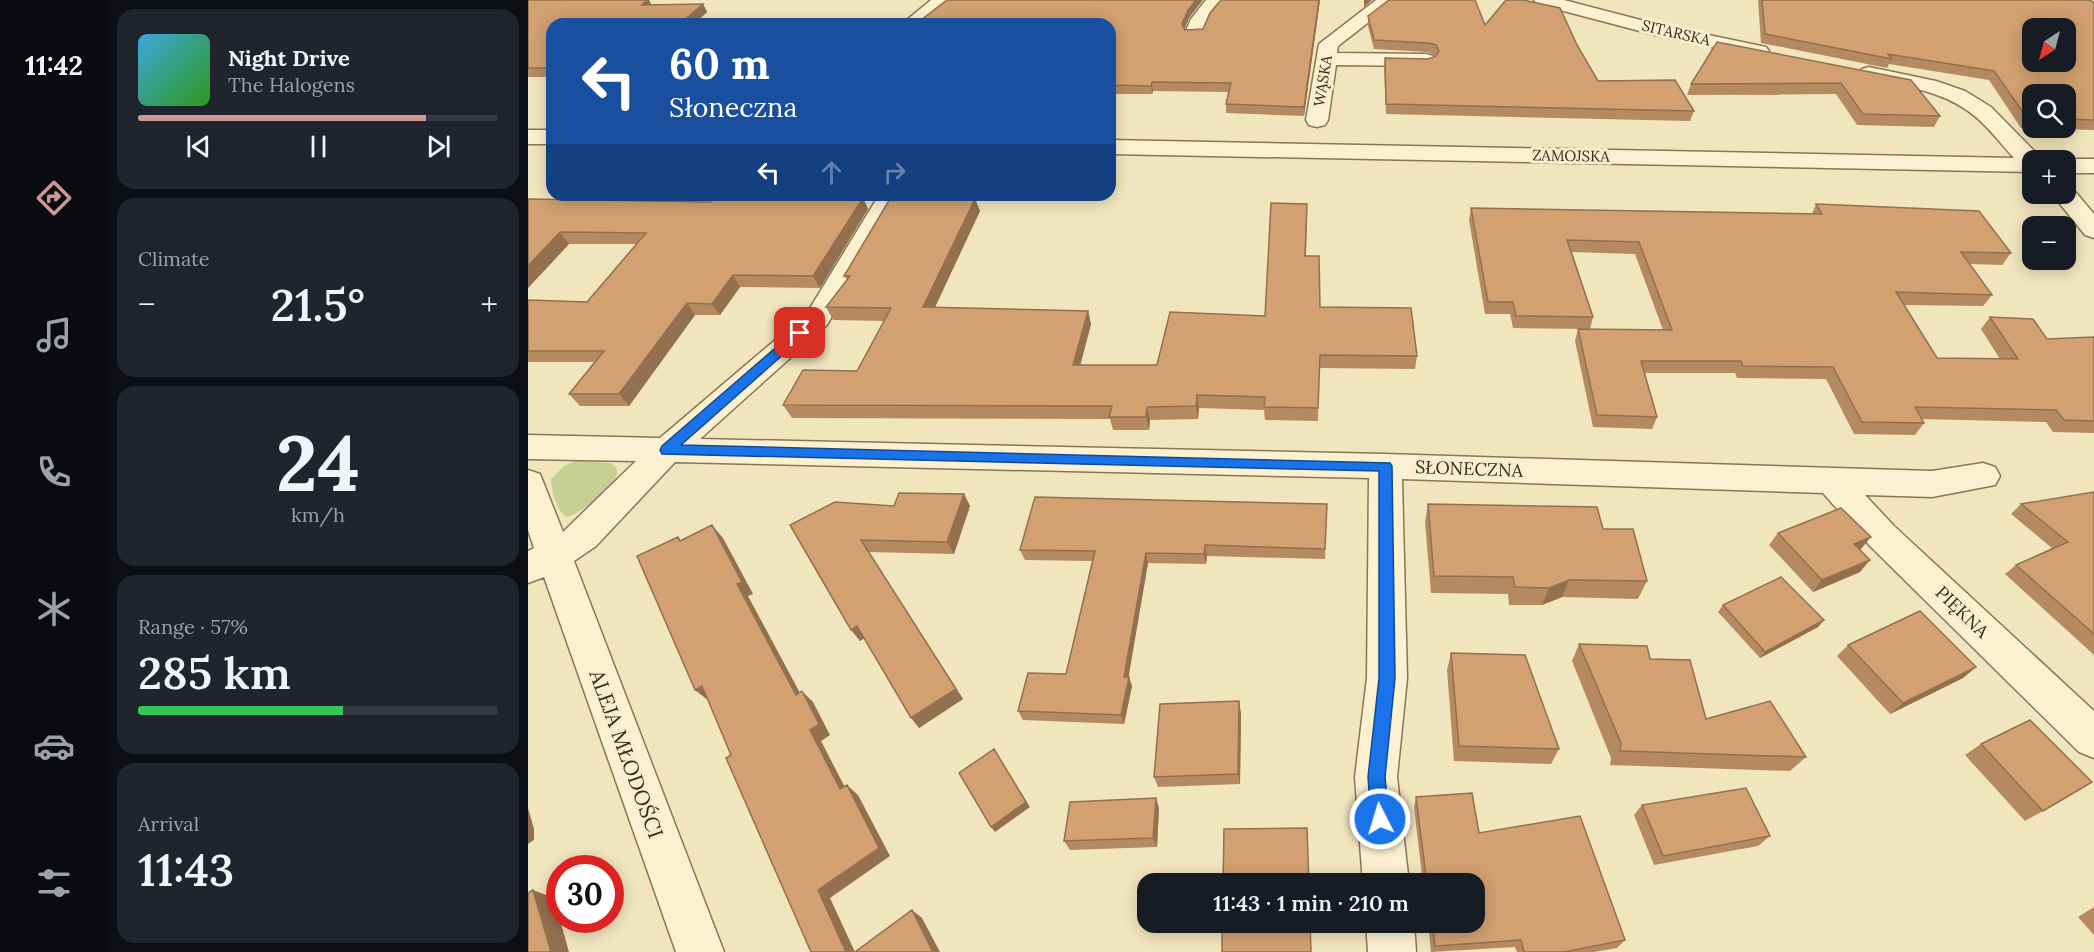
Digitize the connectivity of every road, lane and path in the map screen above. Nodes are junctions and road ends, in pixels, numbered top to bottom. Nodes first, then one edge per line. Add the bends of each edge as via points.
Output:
1 (942, 0) edge
2 (1216, 0) edge
3 (1388, 0) edge
4 (1543, 0) edge
5 (919, 18) edge
6 (1195, 33) edge
7 (1775, 54) edge
8 (1325, 59) junction
9 (1426, 60) edge
10 (1855, 70) edge
11 (1317, 120) dead end
12 (528, 137) edge
13 (546, 137) edge
14 (1116, 147) edge
15 (2022, 154) edge
16 (2022, 164) edge
17 (2076, 166) edge
18 (2094, 166) edge
19 (887, 201) edge
20 (2072, 204) edge
21 (2094, 230) edge
22 (528, 447) edge
23 (667, 450) junction
24 (1385, 466) junction
25 (1983, 476) dead end
26 (1833, 482) junction
27 (528, 483) edge
28 (540, 562) edge
29 (2094, 738) edge
30 (1385, 873) edge
31 (1391, 933) edge
32 (700, 952) edge
33 (1392, 952) edge

1 - 5 street
2 - 6 street via 1200,19
3 - 8 street, WĄSKA via 1329,44
4 - 7 street, SITARSKA
8 - 9 street
8 - 11 street, WĄSKA
10 - 15 street via 1914,82 1964,99 1984,113
12 - 13 street
14 - 16 street, ZAMOJSKA
17 - 18 street
19 - 23 street via 817,320
20 - 21 street
22 - 23 street, SŁONECZNA
23 - 24 street, SŁONECZNA
23 - 28 street via 595,525
24 - 26 street, SŁONECZNA
24 - 30 street via 1387,678 1376,777
25 - 26 street, SŁONECZNA via 1932,484
26 - 29 street, PIĘKNA via 1882,536
27 - 28 street, ALEJA MŁODOŚCI
28 - 32 street, ALEJA MŁODOŚCI
31 - 33 street

